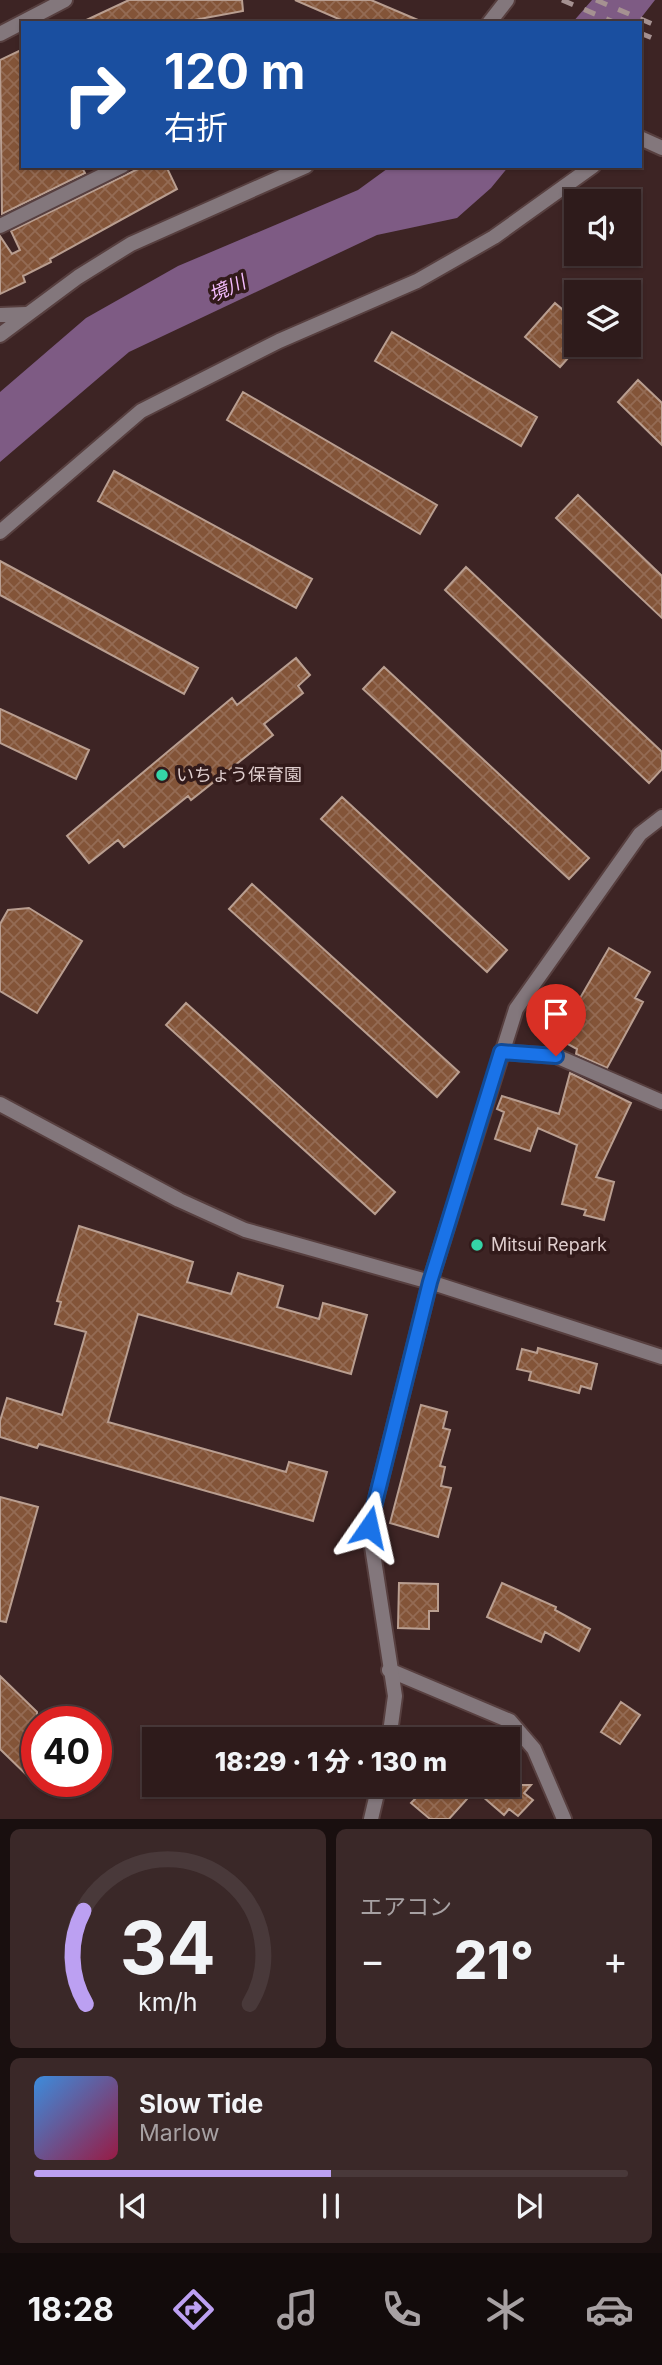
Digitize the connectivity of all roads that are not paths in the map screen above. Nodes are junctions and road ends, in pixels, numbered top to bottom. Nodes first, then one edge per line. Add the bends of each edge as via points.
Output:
1 (65, 0) edge
2 (508, 0) edge
3 (25, 21) edge
4 (491, 21) edge
5 (21, 23) edge
6 (0, 34) edge
7 (642, 139) edge
8 (662, 148) edge
9 (118, 168) edge
10 (302, 168) edge
11 (590, 168) edge
12 (0, 226) edge
13 (26, 314) junction
14 (0, 315) edge
15 (0, 335) edge
16 (0, 532) edge
17 (662, 817) edge
18 (501, 1052) junction
19 (662, 1102) edge
20 (0, 1104) edge
21 (430, 1282) junction
22 (662, 1357) edge
23 (389, 1670) junction
24 (391, 1727) edge
25 (377, 1797) edge
26 (372, 1819) edge
27 (564, 1819) edge

1 - 3 street
2 - 4 street
5 - 6 street
7 - 8 street
9 - 12 street
10 - 13 street via 131,244
11 - 16 street via 494,237 417,281 279,341 141,411
13 - 14 street
13 - 15 street
17 - 18 street via 640,834 516,1009
18 - 19 street via 556,1056
18 - 21 street
20 - 21 street via 179,1200 245,1230
21 - 22 street
21 - 23 street via 369,1527
23 - 24 street via 395,1696
23 - 27 street via 510,1721 534,1749
25 - 26 street

